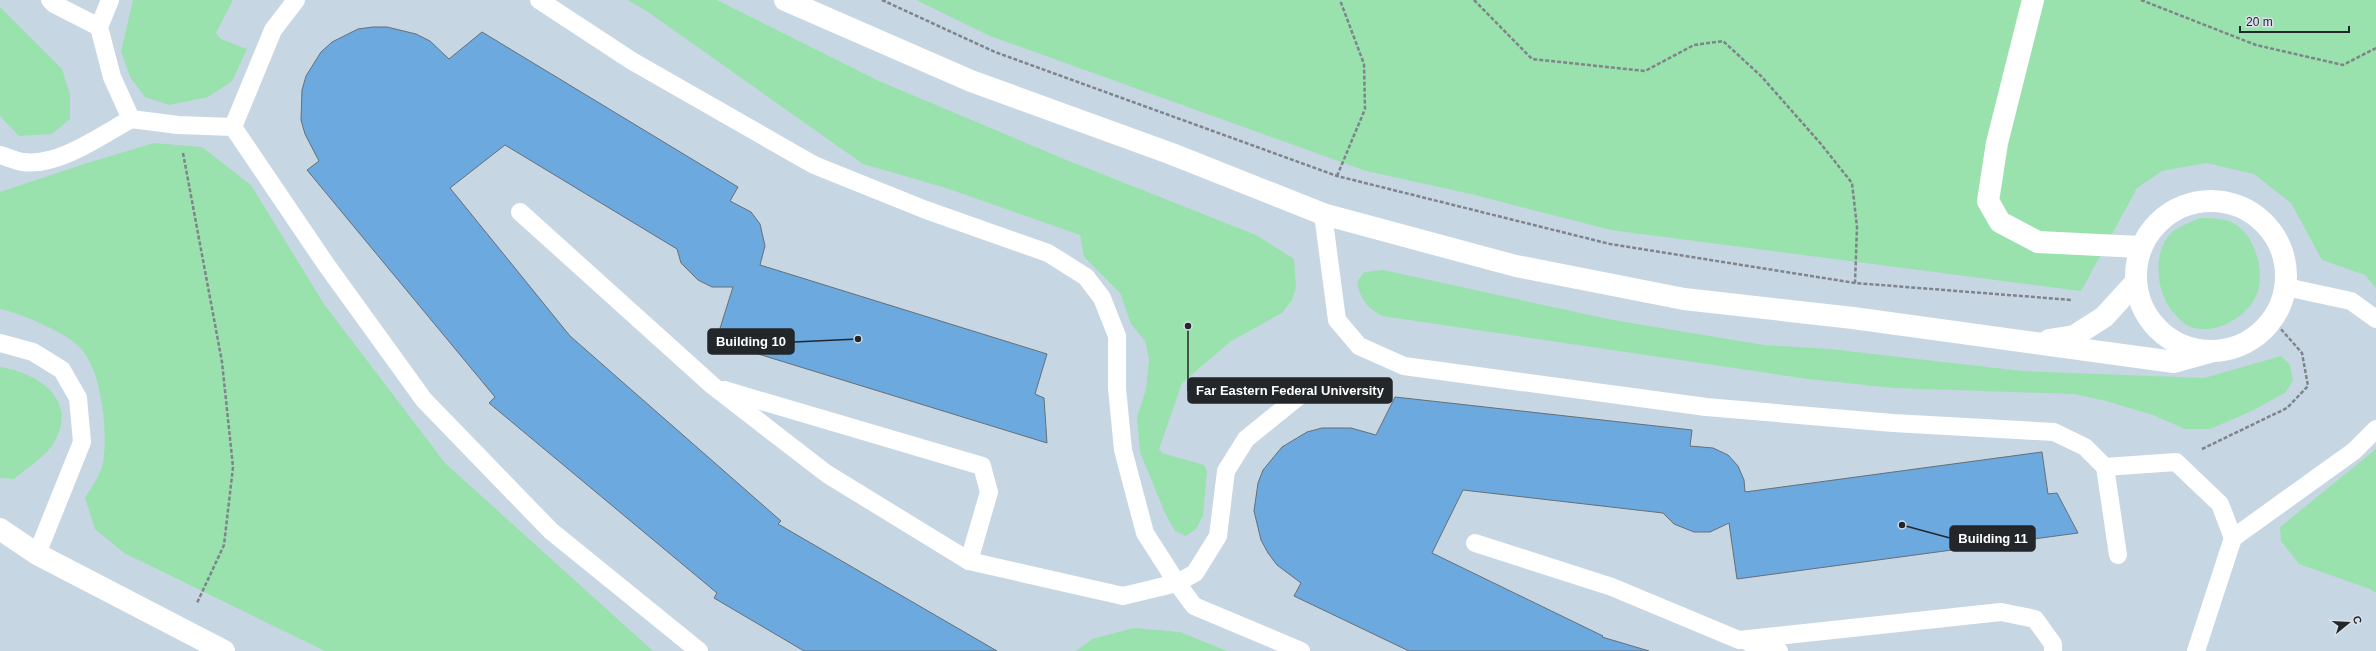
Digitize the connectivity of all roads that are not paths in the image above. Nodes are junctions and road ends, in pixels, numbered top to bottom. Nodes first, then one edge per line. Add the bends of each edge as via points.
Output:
1 (50, 0) edge
2 (110, 0) edge
3 (296, 0) edge
4 (539, 0) edge
5 (785, 0) edge
6 (2033, 0) edge
7 (99, 27) junction
8 (131, 119) junction
9 (233, 127) junction
10 (0, 155) edge
11 (520, 212) dead end
12 (1323, 214) junction
13 (2140, 247) junction
14 (2135, 283) junction
15 (2286, 287) junction
16 (2376, 319) edge
17 (2035, 343) junction
18 (0, 344) edge
19 (2210, 352) junction
20 (713, 386) junction
21 (1304, 392) dead end
22 (2376, 429) edge
23 (2105, 467) junction
24 (0, 530) edge
25 (2233, 538) junction
26 (1475, 543) dead end
27 (37, 554) junction
28 (2118, 555) dead end
29 (969, 561) junction
30 (1177, 582) junction
31 (1739, 640) junction
32 (224, 651) edge
33 (699, 651) edge
34 (1301, 651) edge
35 (1779, 651) edge
36 (2053, 651) edge
37 (2196, 651) edge

1 - 7 lane
2 - 7 lane
3 - 9 lane via 273,30
4 - 30 lane via 632,61 814,165 926,210 1048,253 1086,278 1102,298 1117,336 1117,388 1123,450 1145,533
5 - 12 street via 971,81 1172,154
6 - 13 street via 1997,143 1988,201 2000,222 2038,242
7 - 8 lane via 112,77
8 - 9 lane via 178,125
8 - 10 lane via 78,149 46,161 23,162
9 - 33 lane via 424,400 551,531
11 - 20 lane via 693,371
12 - 17 street via 1516,266 1684,300 1853,318
12 - 23 lane via 1337,320 1359,346 1404,366 1706,407 1893,423 2054,432 2085,446
13 - 14 street
13 - 15 street via 2162,218 2194,202 2231,202 2263,220 2283,250
14 - 17 street via 2104,317 2074,336
14 - 19 street via 2148,318 2175,342
15 - 16 lane via 2351,301
15 - 19 street via 2273,320 2245,344
17 - 19 street via 2174,362
18 - 27 lane via 33,352 62,370 78,398 82,442
20 - 29 lane via 827,474
20 - 29 lane via 982,466 989,492
21 - 30 lane via 1246,439 1226,471 1218,536 1195,573
22 - 25 lane via 2354,451
23 - 25 lane via 2176,462 2220,504
23 - 28 lane
24 - 27 street
25 - 37 lane
26 - 31 lane via 1612,587
27 - 32 street
29 - 30 lane via 1123,596
30 - 34 lane via 1194,606
31 - 35 lane
31 - 36 lane via 2001,612 2035,619 2053,644

